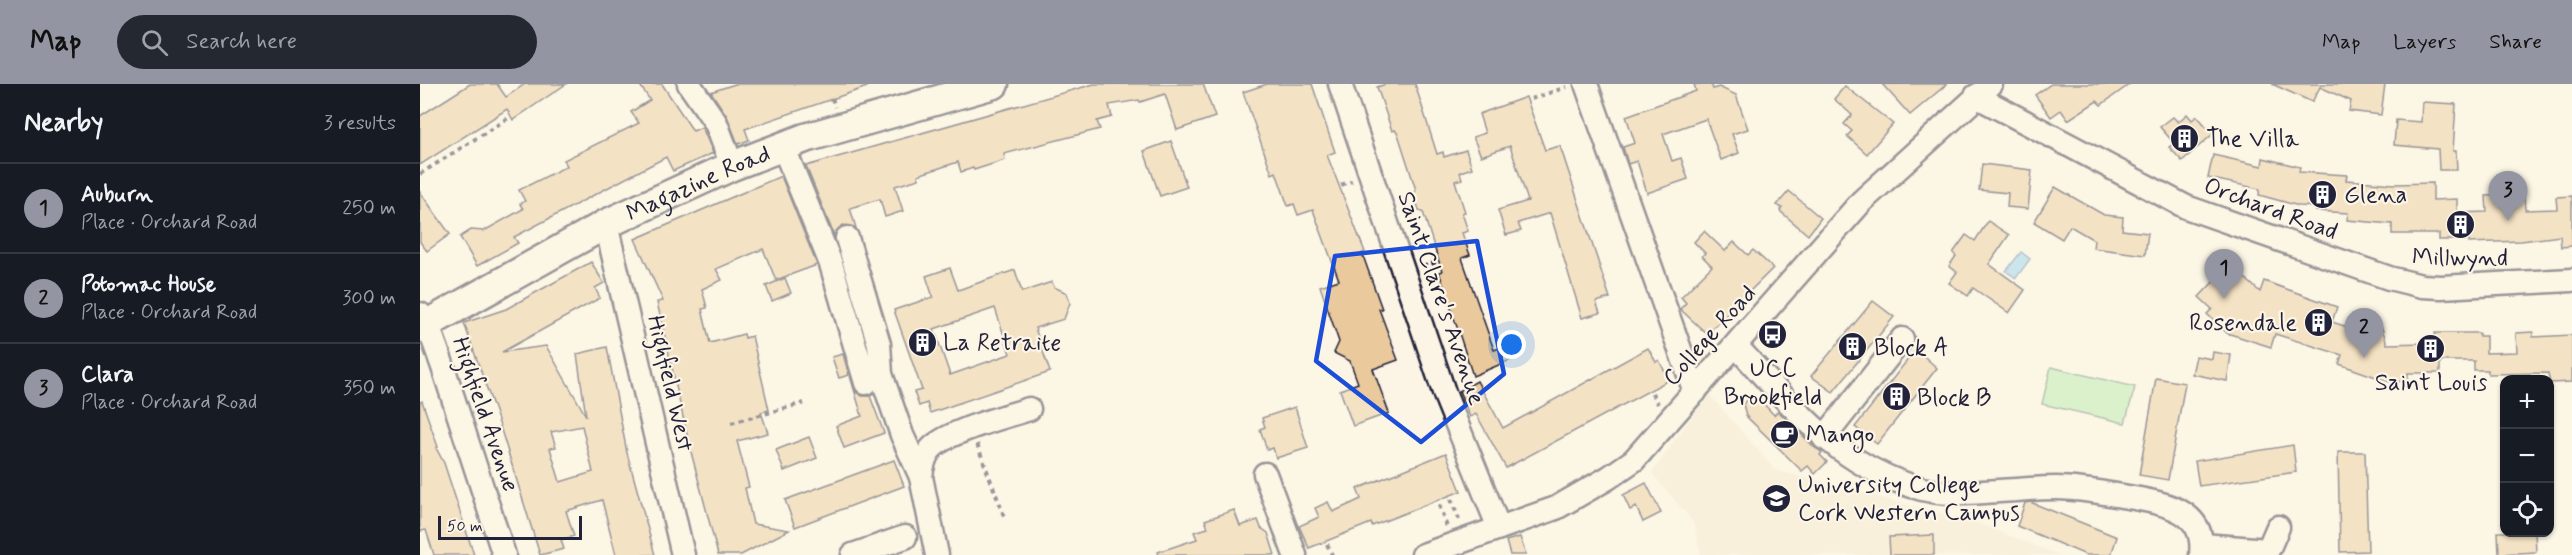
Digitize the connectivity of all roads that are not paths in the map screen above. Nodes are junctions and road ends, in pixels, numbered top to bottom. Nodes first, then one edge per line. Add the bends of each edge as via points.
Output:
1 (689, 84) edge
2 (994, 84) edge
3 (1340, 84) edge
4 (1586, 84) edge
5 (1983, 90) edge
6 (783, 146) junction
7 (732, 166) junction
8 (606, 224) junction
9 (847, 238) dead end
10 (2572, 280) edge
11 (422, 323) edge
12 (1902, 339) dead end
13 (1736, 346) junction
14 (866, 384) dead end
15 (1695, 392) junction
16 (1029, 409) dead end
17 (1824, 438) junction
18 (1265, 474) dead end
19 (921, 477) junction
20 (2278, 527) dead end
21 (1500, 528) junction
22 (905, 537) dead end
23 (2201, 550) edge
24 (868, 552) edge
25 (2269, 552) edge
26 (504, 555) edge
27 (682, 555) edge
28 (937, 555) edge
29 (1295, 555) edge
30 (1423, 555) edge

1 - 7 street via 716,123
2 - 6 main road, Magazine Road
3 - 21 street, Saint Clare's Avenue via 1445,395
4 - 15 street
5 - 10 street, Orchard Road via 2152,191 2186,207 2390,278 2441,287
5 - 13 street, College Road via 1863,201
6 - 7 main road, Magazine Road
6 - 14 street via 831,264
7 - 8 main road, Magazine Road
8 - 11 main road, Magazine Road
8 - 27 street, Highfield West
9 - 19 street via 879,344 881,374
11 - 26 street, Highfield Avenue via 443,367
12 - 17 street
13 - 15 street, College Road
13 - 17 street
15 - 21 street, College Road via 1634,460 1619,471 1556,508
16 - 19 street via 940,441 925,457
17 - 23 street via 1876,471 1924,490 2092,490 2174,507 2187,515 2197,529
18 - 29 street
19 - 28 street
20 - 25 street
21 - 30 street, College Road
22 - 24 street
23 - 25 street

